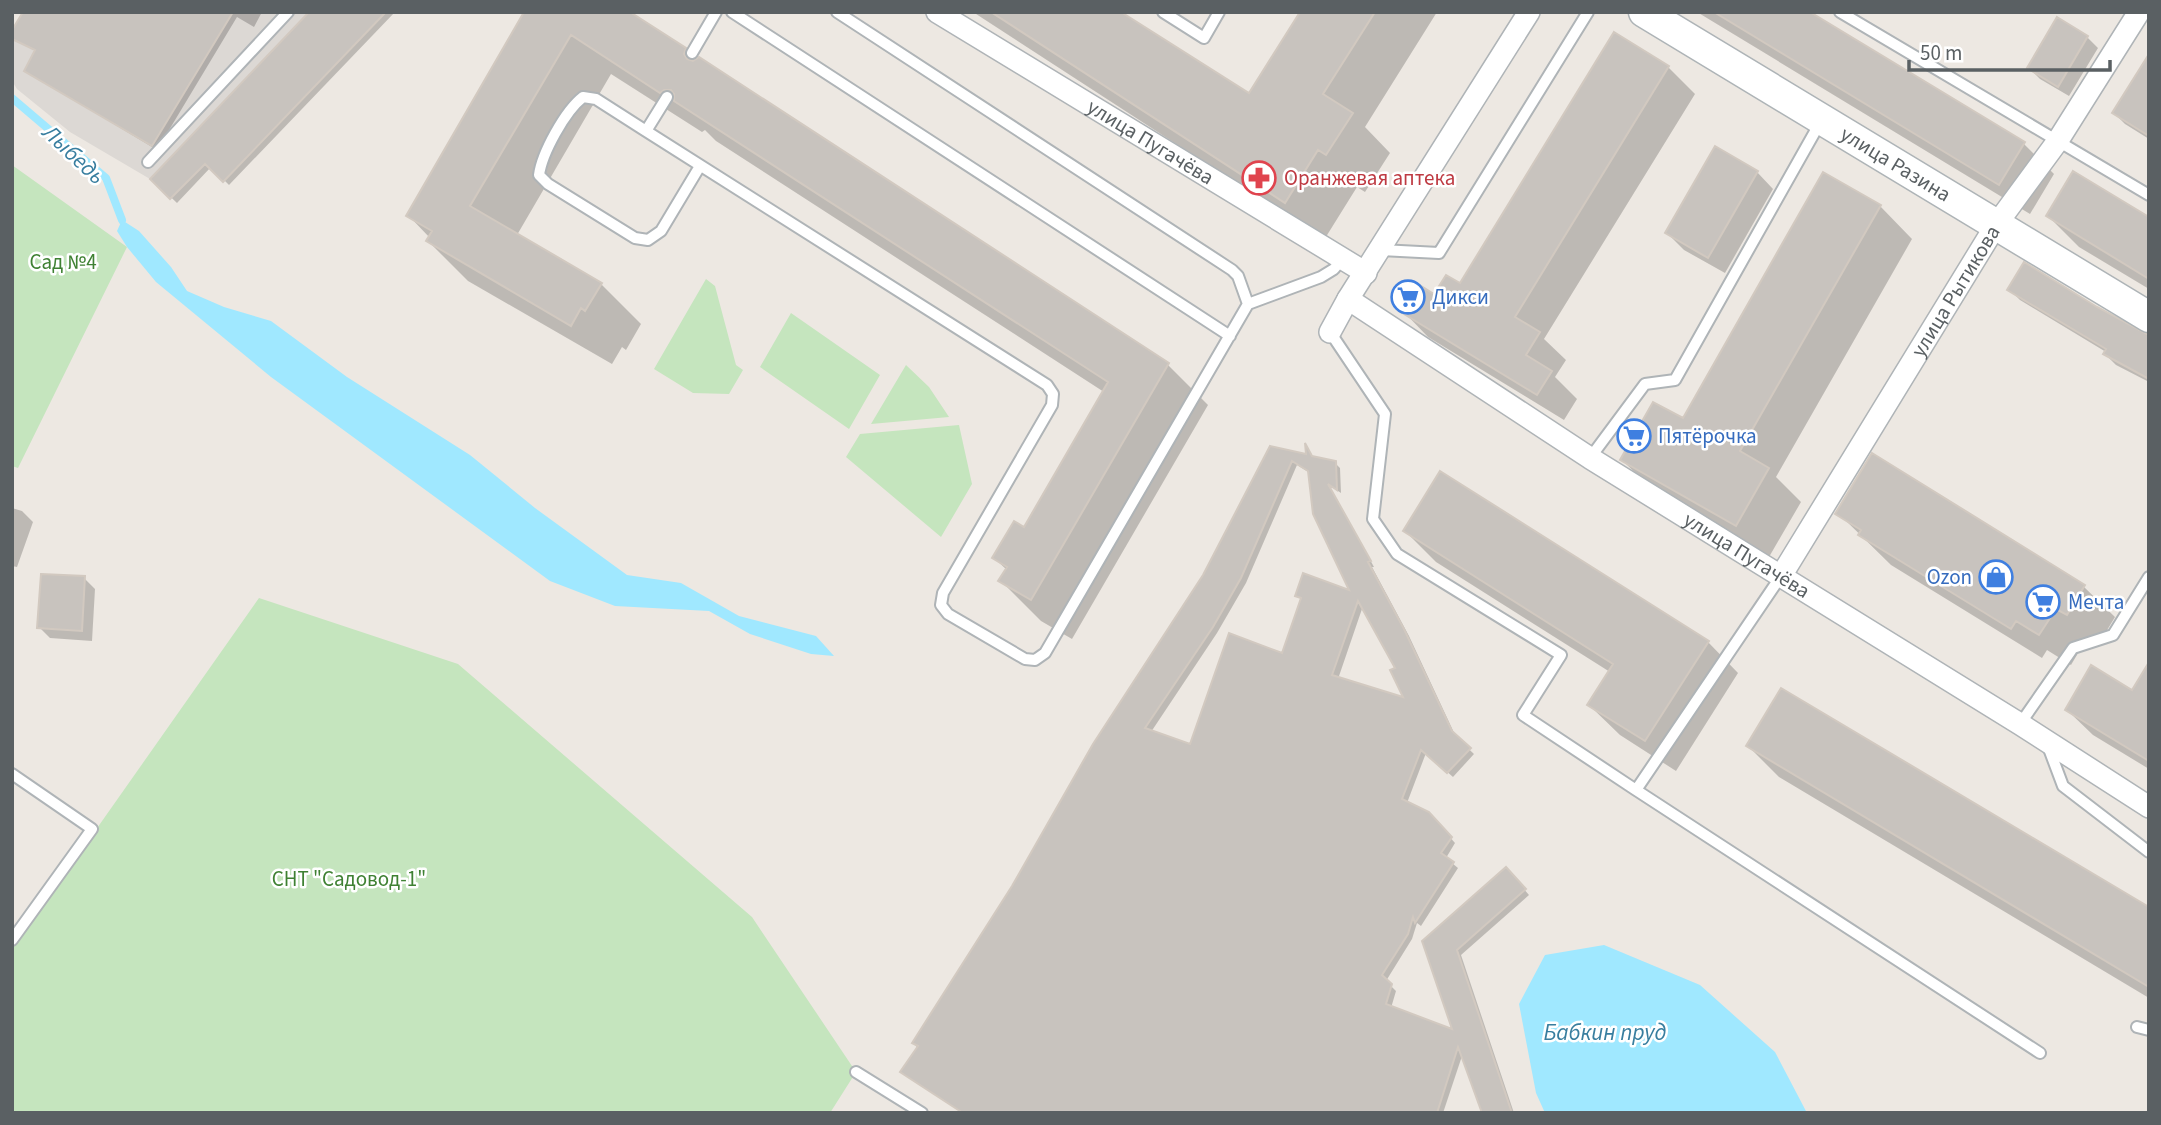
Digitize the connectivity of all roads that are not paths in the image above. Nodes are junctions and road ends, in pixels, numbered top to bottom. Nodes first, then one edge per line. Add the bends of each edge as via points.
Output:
1 (289, 12) edge
2 (716, 12) edge
3 (733, 12) edge
4 (837, 12) edge
5 (937, 12) edge
6 (1163, 12) edge
7 (1219, 12) edge
8 (1529, 12) edge
9 (1588, 12) edge
10 (1644, 12) edge
11 (1840, 12) edge
12 (2139, 12) edge
13 (692, 53) dead end
14 (667, 97) dead end
15 (1821, 121) junction
16 (646, 131) junction
17 (2057, 142) junction
18 (148, 162) dead end
19 (700, 166) junction
20 (2149, 195) edge
21 (1996, 226) junction
22 (1381, 250) junction
23 (1342, 259) junction
24 (1366, 273) junction
25 (1348, 299) junction
26 (1248, 304) junction
27 (2149, 317) edge
28 (1330, 332) joint
29 (1230, 336) junction
30 (1590, 458) junction
31 (1781, 576) junction
32 (2149, 577) edge
33 (2020, 723) junction
34 (2046, 740) junction
35 (12, 774) edge
36 (1636, 790) junction
37 (2149, 807) edge
38 (2149, 852) edge
39 (12, 940) edge
40 (2137, 1027) dead end
41 (2149, 1030) edge
42 (2040, 1053) dead end
43 (856, 1072) dead end
44 (922, 1113) edge

1 - 18 lane
2 - 13 lane
3 - 29 lane
4 - 26 lane via 1232,270
5 - 23 street, улица Пугачёва
6 - 7 lane via 1204,38
8 - 22 street
9 - 22 lane via 1439,254
10 - 15 street, улица Разина
11 - 17 lane
12 - 17 street, улица Рытикова
14 - 16 lane
15 - 21 street, улица Разина
15 - 30 lane via 1675,380 1645,384
16 - 19 lane
16 - 19 lane via 596,99 583,97 574,104 541,161 539,175 635,238 648,240 662,231
17 - 20 lane
17 - 21 street, улица Рытикова
19 - 29 lane via 1047,385 1053,394 1052,405 943,593 948,614 1025,659 1035,660 1045,653
21 - 27 street, улица Разина
21 - 31 street, улица Рытикова
22 - 24 street
23 - 24 street, улица Пугачёва
23 - 26 lane via 1321,277
24 - 25 street
25 - 28 street
25 - 30 street, улица Пугачёва
26 - 29 lane
28 - 36 lane via 1385,414 1373,519 1397,554 1562,654 1523,715
30 - 31 street, улица Пугачёва
31 - 33 street, улица Пугачёва
31 - 36 lane
32 - 33 lane via 2113,635 2073,648
33 - 34 street, улица Пугачёва
34 - 37 street, улица Пугачёва
34 - 38 lane via 2063,786
35 - 39 lane via 92,829
36 - 42 lane
40 - 41 lane
43 - 44 lane

